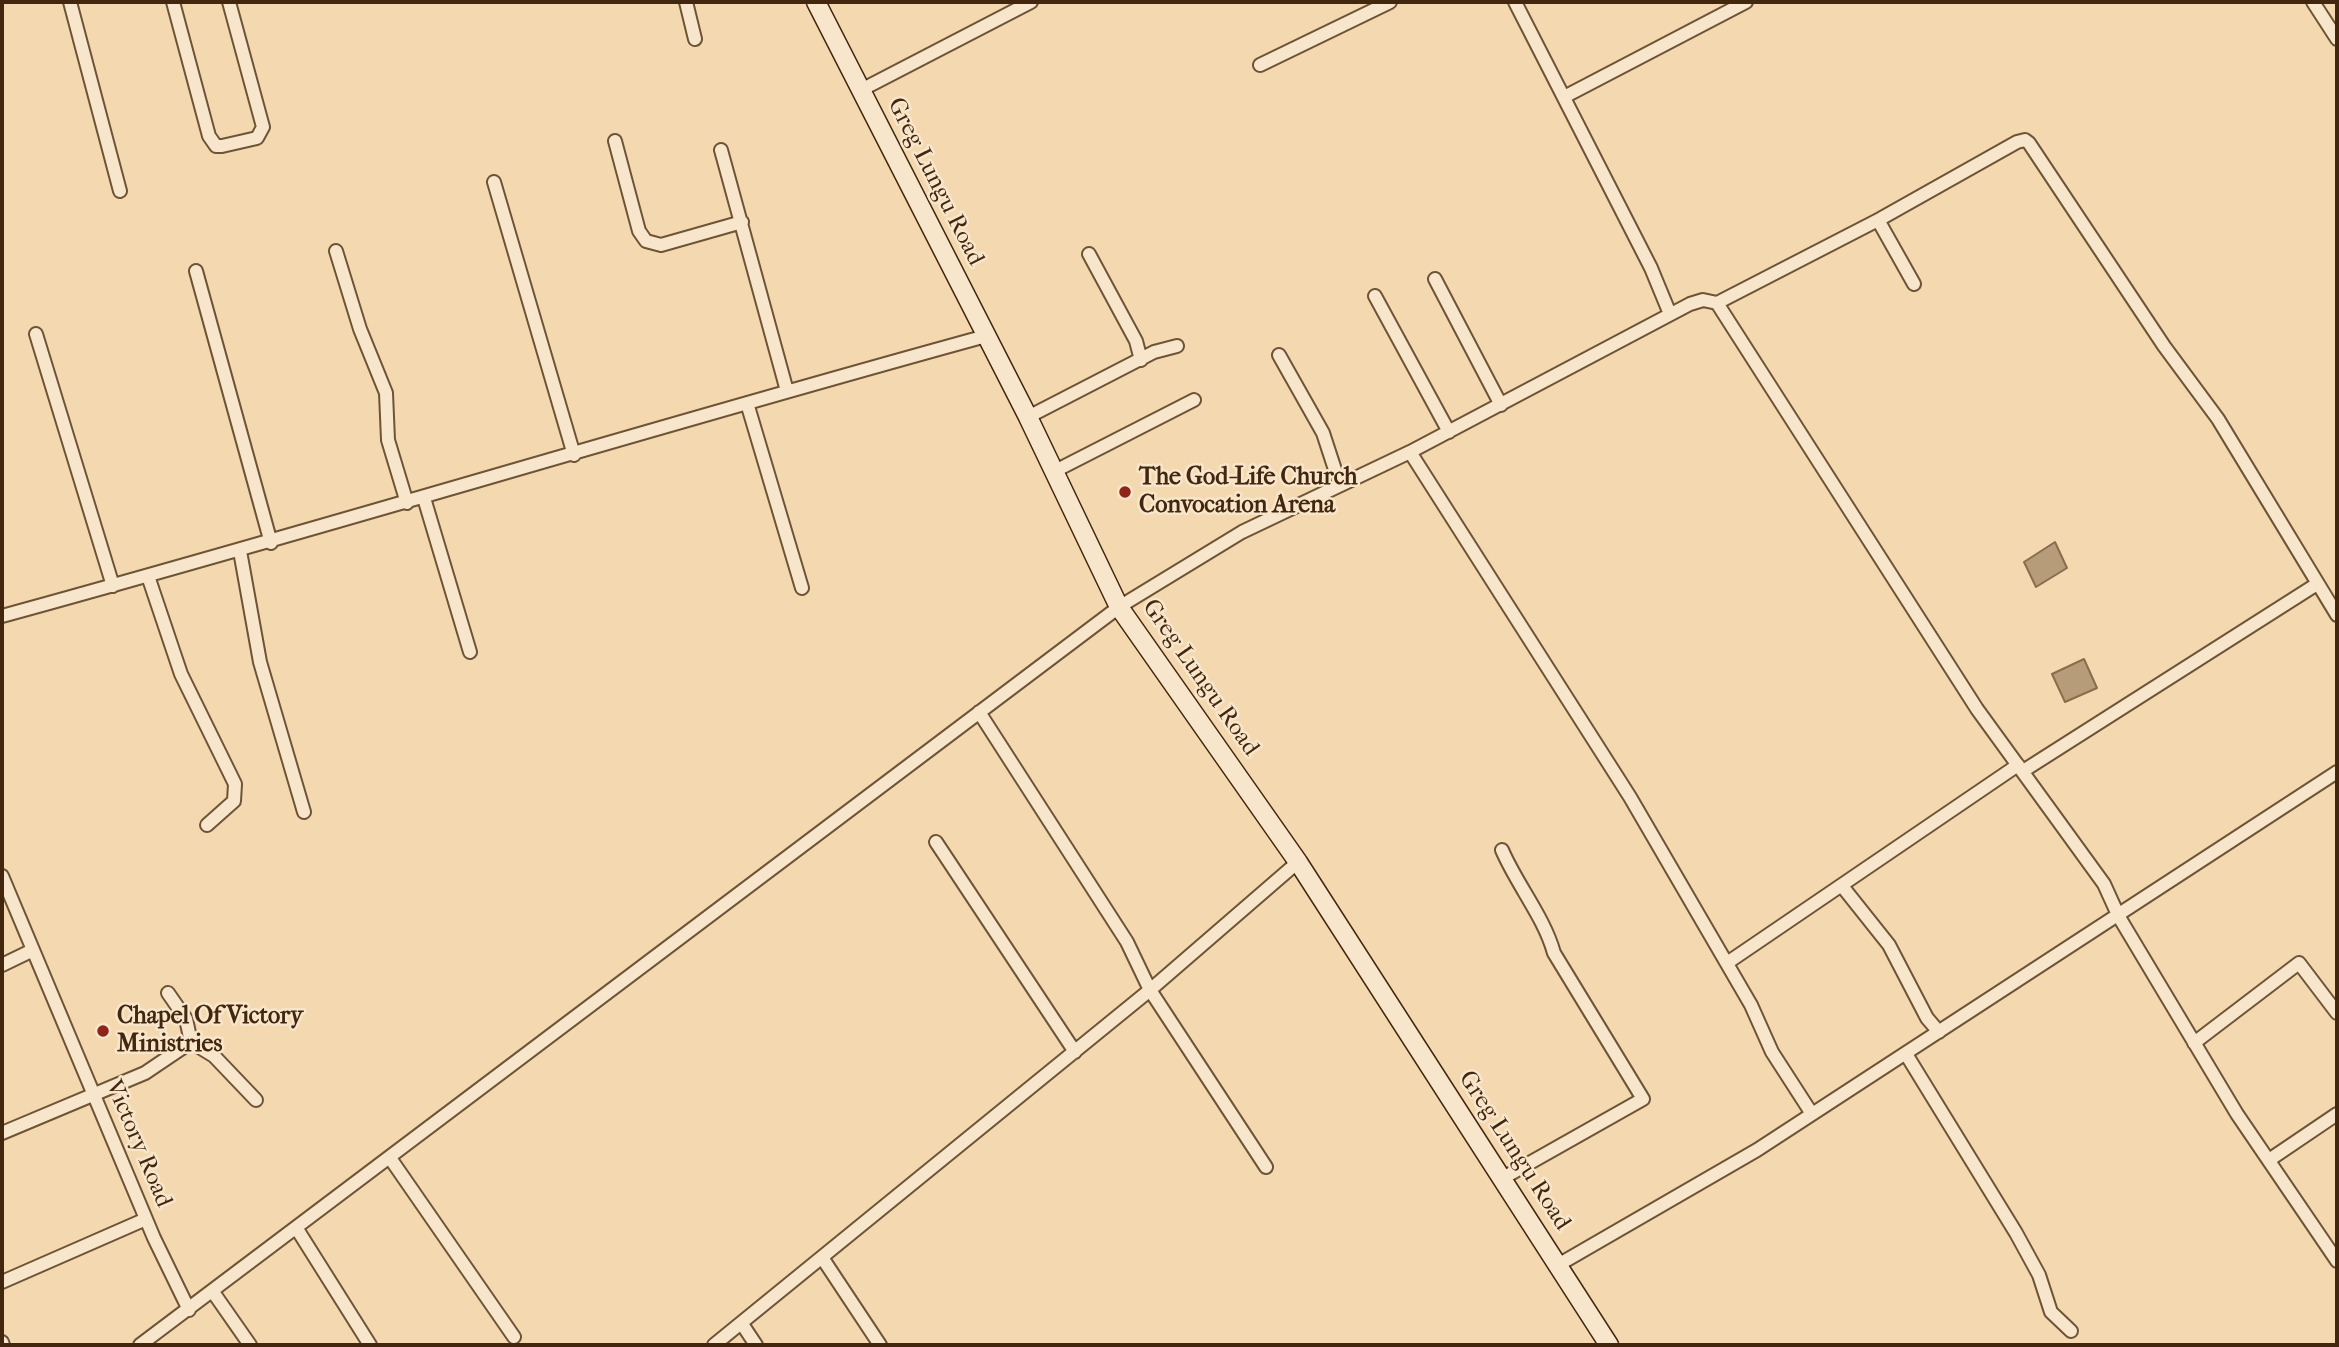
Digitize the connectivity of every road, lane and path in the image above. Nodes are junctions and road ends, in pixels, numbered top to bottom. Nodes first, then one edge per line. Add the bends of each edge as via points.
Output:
1 (70, 2) edge
2 (173, 2) edge
3 (229, 2) edge
4 (686, 2) edge
5 (816, 2) edge
6 (1031, 2) edge
7 (1390, 2) edge
8 (1515, 2) edge
9 (1746, 2) edge
10 (2313, 2) edge
11 (695, 38) dead end
12 (2337, 40) edge
13 (1260, 65) dead end
14 (861, 90) junction
15 (1564, 97) junction
16 (615, 141) dead end
17 (721, 150) dead end
18 (494, 182) dead end
19 (120, 191) dead end
20 (1878, 220) junction
21 (741, 222) junction
22 (336, 251) dead end
23 (1090, 254) dead end
24 (196, 271) dead end
25 (1435, 279) dead end
26 (1914, 284) dead end
27 (1375, 296) dead end
28 (1717, 303) junction
29 (1670, 314) junction
30 (36, 334) dead end
31 (986, 337) junction
32 (1177, 346) dead end
33 (1279, 355) dead end
34 (1141, 360) junction
35 (787, 391) junction
36 (1194, 400) dead end
37 (747, 403) junction
38 (1501, 405) junction
39 (1028, 416) junction
40 (1448, 432) junction
41 (1410, 452) junction
42 (574, 455) junction
43 (1055, 471) junction
44 (1340, 485) junction
45 (424, 498) junction
46 (407, 503) junction
47 (271, 543) junction
48 (240, 551) junction
49 (148, 576) junction
50 (2317, 584) junction
51 (114, 586) junction
52 (802, 588) dead end
53 (1119, 607) junction
54 (2337, 615) edge
55 (2, 616) edge
56 (470, 652) dead end
57 (979, 712) junction
58 (2020, 768) junction
59 (2337, 772) edge
60 (304, 812) dead end
61 (207, 825) dead end
62 (936, 842) dead end
63 (1502, 850) dead end
64 (1298, 862) junction
65 (2, 876) edge
66 (1843, 886) junction
67 (2119, 917) junction
68 (33, 950) junction
69 (1727, 963) junction
70 (2, 965) edge
71 (1150, 990) junction
72 (168, 993) dead end
73 (2337, 1013) edge
74 (1938, 1032) junction
75 (191, 1042) junction
76 (2194, 1043) junction
77 (1075, 1052) junction
78 (1906, 1054) junction
79 (93, 1093) junction
80 (256, 1100) dead end
81 (1812, 1114) junction
82 (2337, 1114) edge
83 (2, 1133) edge
84 (390, 1158) junction
85 (2269, 1160) junction
86 (1266, 1167) dead end
87 (1503, 1178) junction
88 (146, 1219) junction
89 (296, 1229) junction
90 (823, 1259) junction
91 (2337, 1261) edge
92 (1558, 1265) junction
93 (2, 1282) edge
94 (213, 1292) junction
95 (189, 1310) junction
96 (742, 1324) junction
97 (2070, 1331) dead end
98 (514, 1338) dead end
99 (140, 1345) edge
100 (250, 1345) edge
101 (370, 1345) edge
102 (714, 1345) edge
103 (756, 1345) edge
104 (880, 1345) edge
105 (1609, 1345) edge

1 - 19 street
2 - 3 street via 209,136 216,146 257,138 263,127
4 - 11 street
5 - 14 street, Greg Lungu Road
6 - 14 street
7 - 13 street
8 - 15 street
9 - 15 street
10 - 12 street
14 - 31 street, Greg Lungu Road
15 - 29 street
16 - 21 street via 646,241 661,245
17 - 21 street
18 - 42 street
20 - 26 street
20 - 28 street
20 - 50 street via 2017,142 2029,143 2224,429
21 - 35 street
22 - 46 street via 386,393 387,440
23 - 34 street via 1136,341
24 - 47 street
25 - 38 street
27 - 40 street
28 - 29 street via 1703,300
28 - 58 street via 1977,709
29 - 38 street
30 - 51 street
31 - 35 street
31 - 39 street, Greg Lungu Road
32 - 34 street
33 - 44 street via 1323,433
34 - 39 street
35 - 37 street
36 - 43 street
37 - 42 street
37 - 52 street
38 - 40 street
39 - 43 street, Greg Lungu Road
40 - 41 street
41 - 44 street
41 - 69 street via 1630,797
42 - 45 street
43 - 53 street, Greg Lungu Road
44 - 53 street via 1242,532
45 - 46 street
45 - 56 street
46 - 47 street
47 - 48 street
48 - 49 street
48 - 60 street via 260,662
49 - 51 street
49 - 61 street via 181,674 235,785 234,801
50 - 54 street
50 - 58 street
51 - 55 street
53 - 57 street
53 - 64 street, Greg Lungu Road
57 - 71 street via 1127,942
57 - 84 street
58 - 66 street
58 - 67 street via 2104,884
59 - 67 street
62 - 77 street
63 - 87 street via 1554,953 1643,1099
64 - 71 street
64 - 87 street, Greg Lungu Road
65 - 68 street, Victory Road
66 - 69 street
66 - 74 street via 1889,946
67 - 74 street
67 - 76 street
68 - 70 street
68 - 79 street, Victory Road
69 - 81 street via 1772,1052
71 - 77 street
71 - 86 street
72 - 75 street via 186,1019
73 - 76 street via 2299,963
74 - 78 street
75 - 79 street via 145,1073
75 - 80 street via 214,1056
76 - 85 street
77 - 90 street
78 - 81 street
78 - 97 street via 2016,1233 2039,1275 2051,1312
79 - 83 street
79 - 88 street, Victory Road
81 - 92 street
82 - 85 street
84 - 89 street
84 - 98 street
85 - 91 street
87 - 92 street, Greg Lungu Road
88 - 93 street
88 - 95 street, Victory Road
89 - 94 street
89 - 101 street
90 - 96 street
90 - 104 street
92 - 105 street, Greg Lungu Road
94 - 95 street
94 - 100 street
95 - 99 street
96 - 102 street
96 - 103 street

